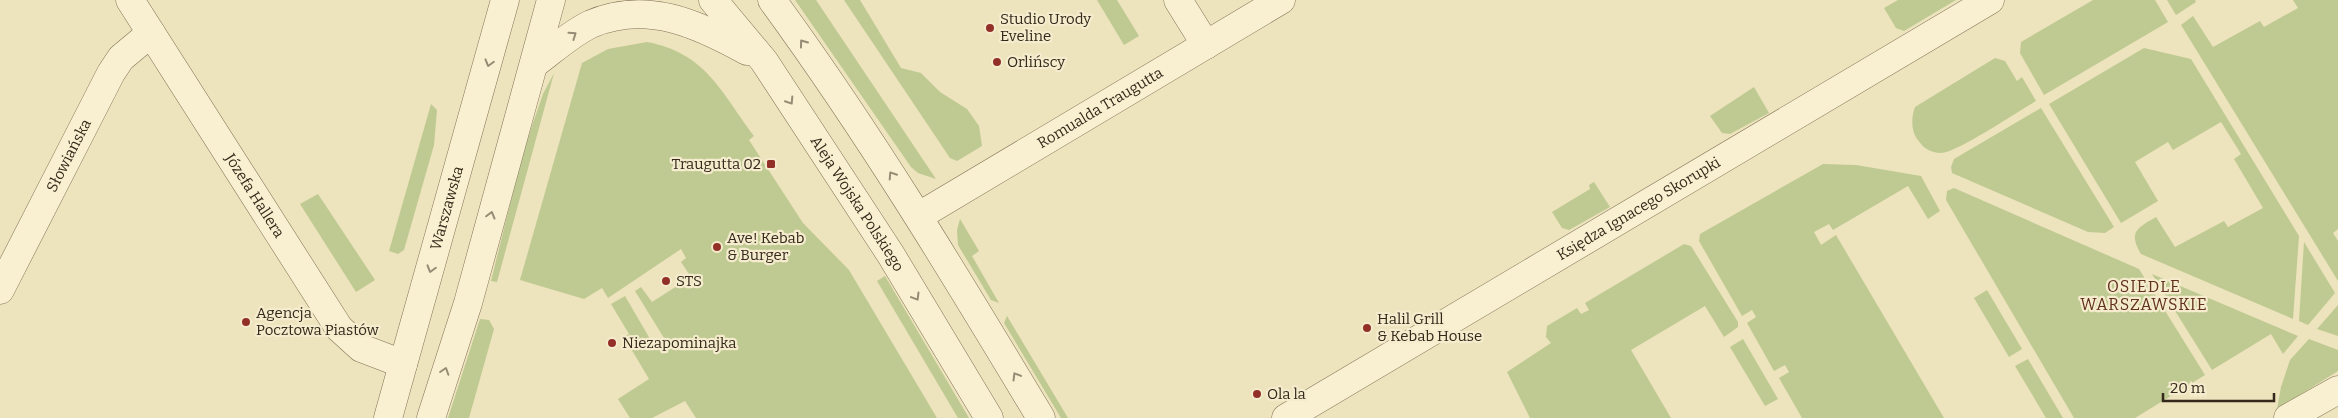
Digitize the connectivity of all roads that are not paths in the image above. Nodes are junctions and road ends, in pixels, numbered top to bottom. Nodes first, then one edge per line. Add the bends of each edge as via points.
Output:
1 (130, 0) edge
2 (505, 0) edge
3 (551, 0) edge
4 (713, 0) edge
5 (772, 0) edge
6 (1178, 0) edge
7 (1281, 0) edge
8 (1990, 0) edge
9 (151, 33) junction
10 (1206, 45) junction
11 (764, 60) junction
12 (534, 64) junction
13 (919, 216) junction
14 (0, 290) edge
15 (404, 364) junction
16 (2338, 390) edge
17 (388, 418) edge
18 (431, 418) edge
19 (989, 418) edge
20 (1041, 418) edge
21 (1286, 418) edge
22 (2288, 418) edge

1 - 9 street, Józefa Hallera
2 -> 15 street, Warszawska
3 - 12 street
4 - 11 street, Aleja Wojska Polskiego
13 -> 5 street via 832,82
6 - 10 street
7 - 10 street, Romualda Traugutta
8 - 21 street, Księdza Ignacego Skorupki
9 - 14 street, Słowiańska via 121,58 111,73
9 - 15 street, Józefa Hallera via 339,328 360,348
10 - 13 street, Romualda Traugutta
12 -> 11 street via 592,24 628,14 648,13 705,27
11 -> 19 street, Aleja Wojska Polskiego via 891,256
18 -> 12 street via 468,303
20 -> 13 street
15 - 17 street, Warszawska
16 - 22 street

